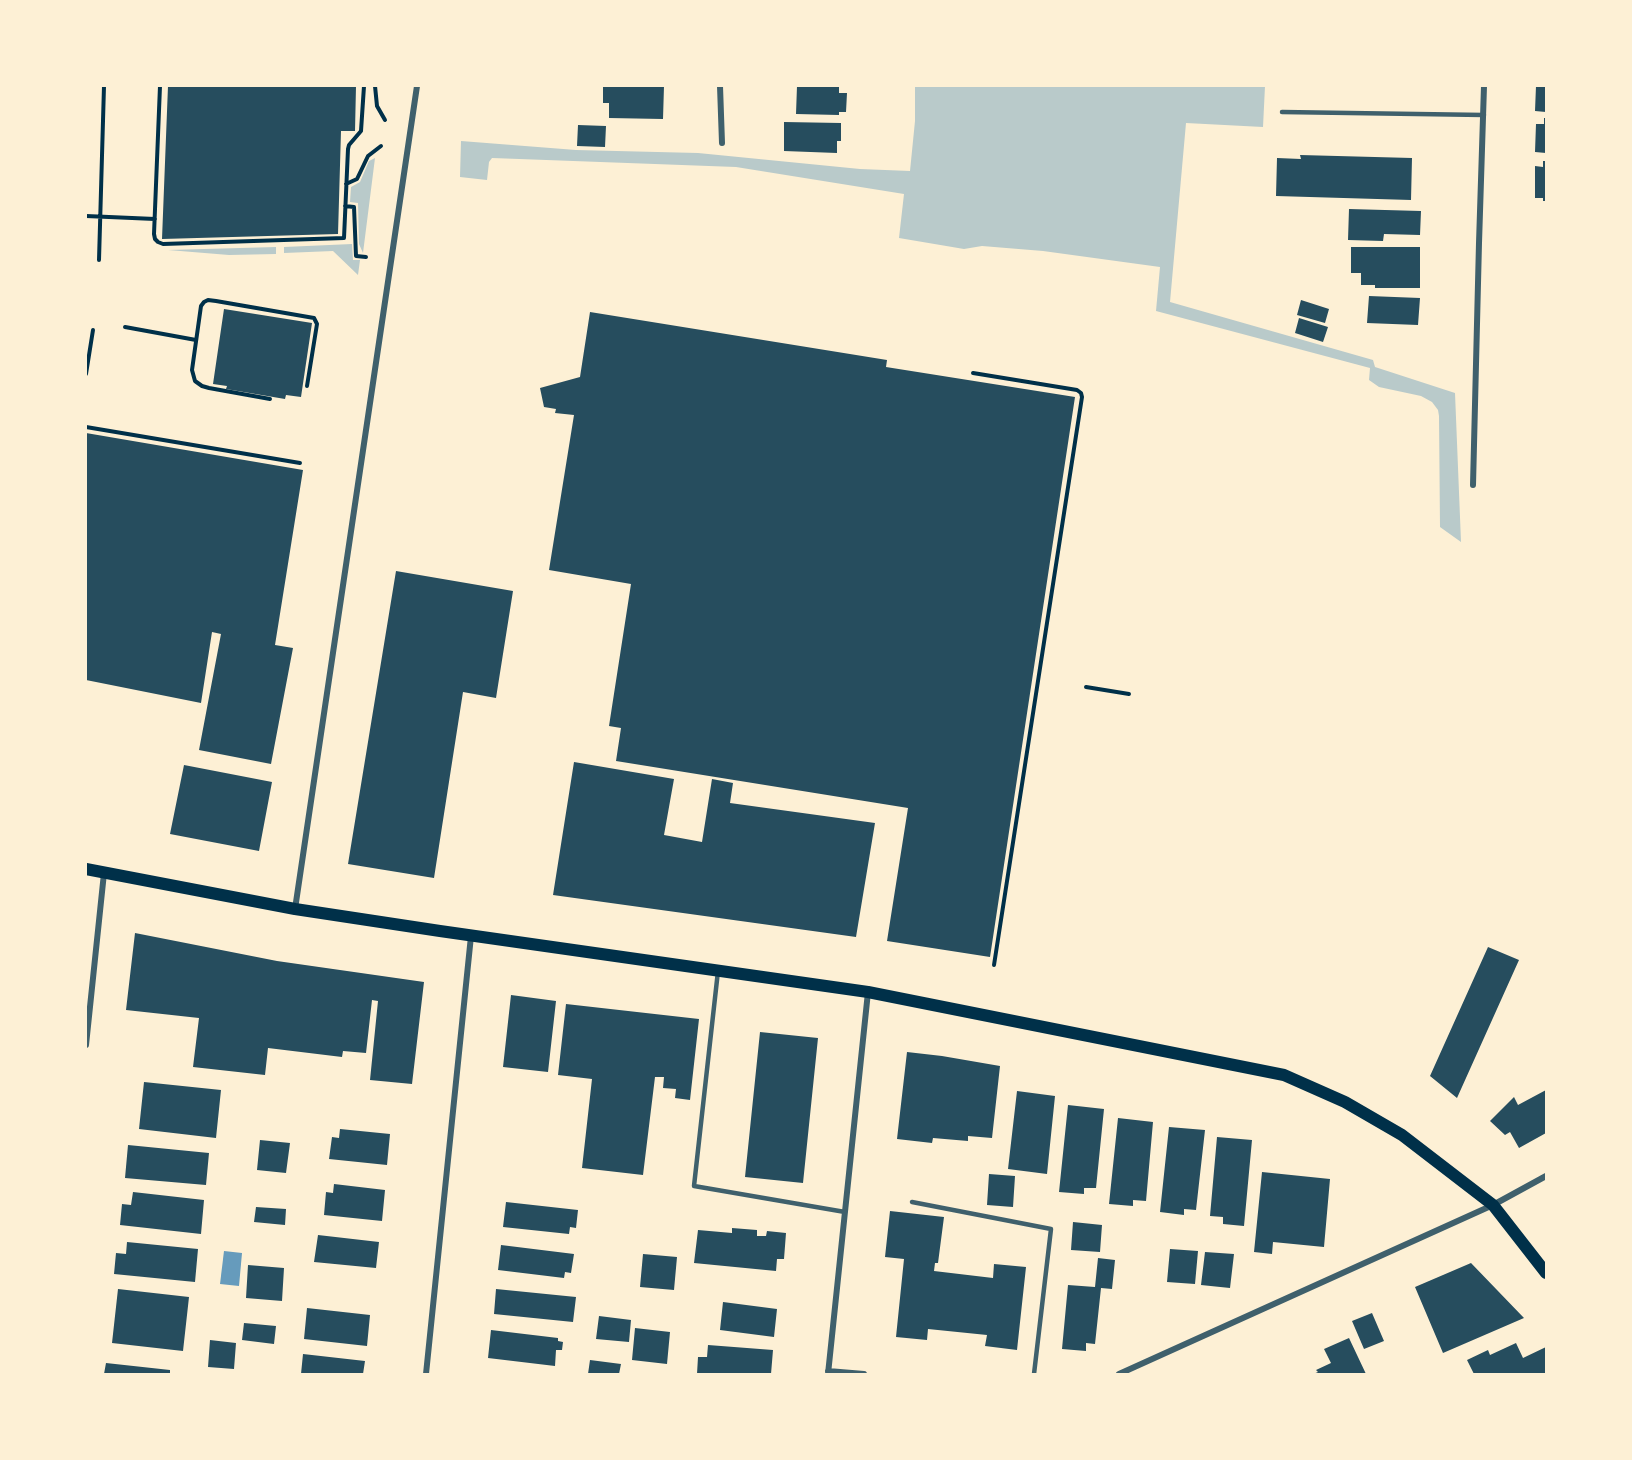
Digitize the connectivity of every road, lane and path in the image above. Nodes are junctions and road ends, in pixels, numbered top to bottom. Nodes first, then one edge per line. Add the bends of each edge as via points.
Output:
1 (104, 86) edge
2 (160, 86) edge
3 (364, 86) edge
4 (375, 86) edge
5 (417, 86) edge
6 (720, 86) edge
7 (1485, 86) edge
8 (1282, 112) dead end
9 (1484, 115) junction
10 (385, 120) dead end
11 (722, 143) dead end
12 (381, 146) dead end
13 (346, 184) junction
14 (345, 206) junction
15 (86, 216) edge
16 (100, 216) junction
17 (155, 219) junction
18 (366, 257) dead end
19 (99, 260) dead end
20 (125, 327) dead end
21 (93, 330) dead end
22 (196, 339) junction
23 (973, 373) dead end
24 (86, 374) edge
25 (307, 386) dead end
26 (270, 399) dead end
27 (86, 427) edge
28 (300, 463) dead end
29 (1473, 485) dead end
30 (1086, 687) dead end
31 (1129, 694) dead end
32 (86, 869) edge
33 (104, 873) junction
34 (295, 909) junction
35 (471, 936) junction
36 (994, 965) dead end
37 (718, 971) junction
38 (868, 992) junction
39 (86, 1045) edge
40 (1546, 1176) edge
41 (912, 1202) dead end
42 (1493, 1205) junction
43 (845, 1212) junction
44 (1546, 1273) edge
45 (828, 1373) edge
46 (426, 1374) edge
47 (864, 1374) edge
48 (1034, 1374) edge
49 (1119, 1374) edge

1 - 16 path
2 - 17 path
3 - 13 path via 361,131 349,145
4 - 10 path via 377,106
5 - 34 street
6 - 11 street
7 - 9 street
8 - 9 lane
9 - 29 street
12 - 13 path via 368,156 357,179
13 - 14 path
14 - 17 path via 344,238 163,244 155,239
14 - 18 path via 354,207 356,256
15 - 16 path
16 - 17 path
16 - 19 path
20 - 22 path
21 - 24 path
22 - 25 path via 201,306 208,300 314,318 317,324
22 - 26 path via 192,370 195,381 209,388
23 - 36 path via 1077,390 1082,397
27 - 28 path
30 - 31 path
32 - 33 main road
33 - 34 main road
33 - 39 street
34 - 35 main road
35 - 37 main road
35 - 46 street
37 - 38 main road
37 - 43 lane via 694,1186
38 - 42 main road via 1284,1075 1345,1102 1402,1135
38 - 43 street
40 - 42 street
41 - 48 lane via 1051,1229
42 - 44 main road
42 - 49 street
43 - 45 street
45 - 47 street

